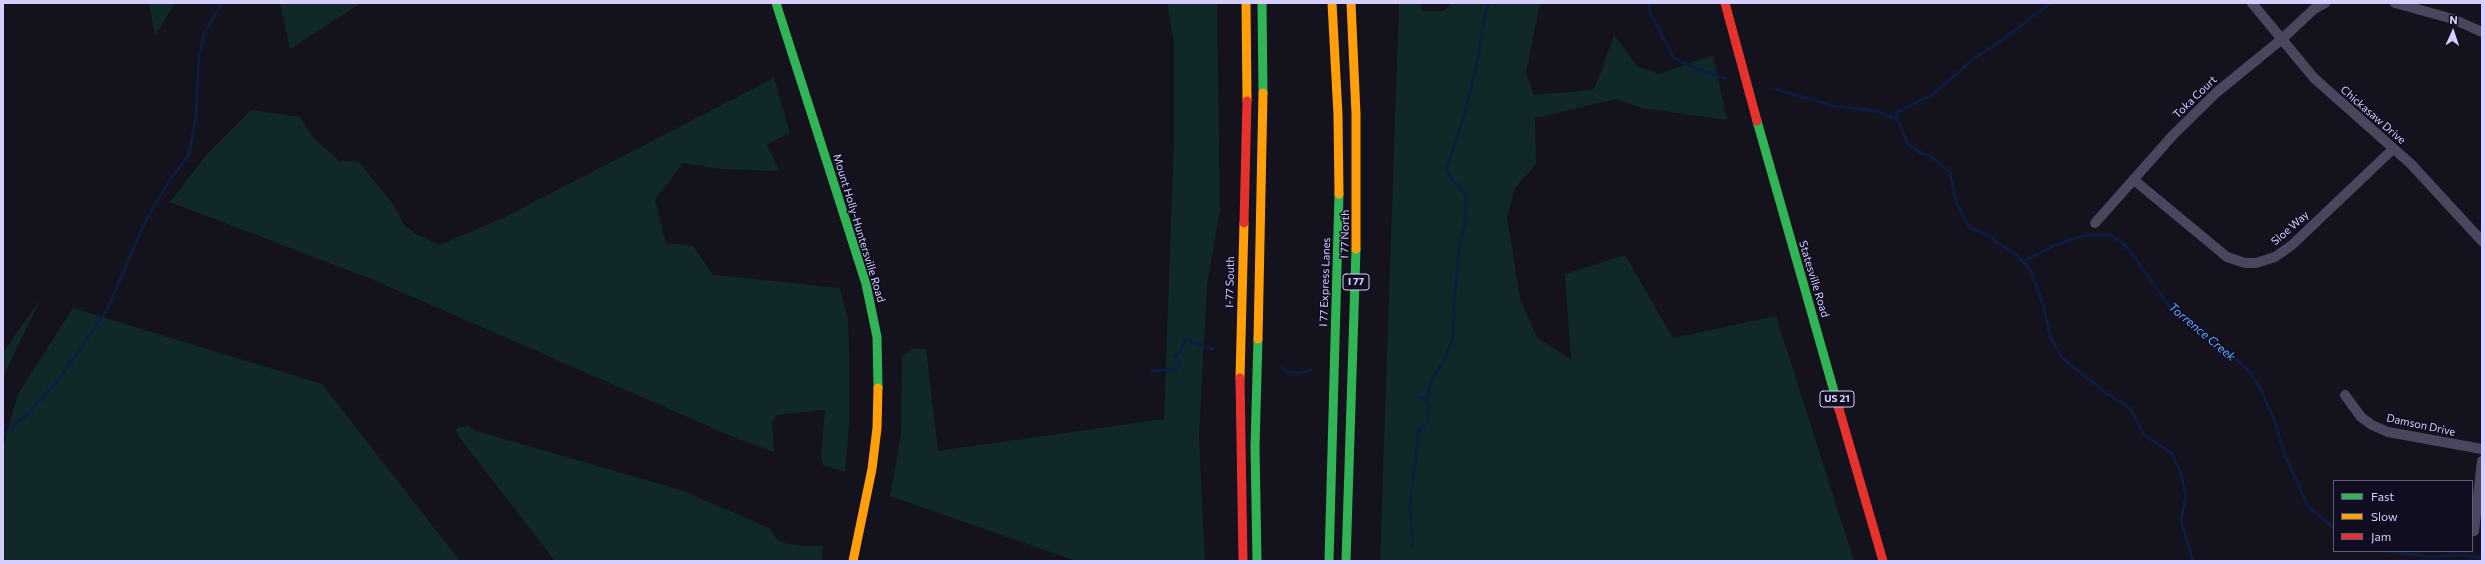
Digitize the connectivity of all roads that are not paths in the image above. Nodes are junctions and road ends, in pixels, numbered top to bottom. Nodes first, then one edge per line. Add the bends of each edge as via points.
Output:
1 (776, 3) edge
2 (1246, 3) edge
3 (1262, 3) edge
4 (1332, 3) edge
5 (1351, 3) edge
6 (1725, 3) edge
7 (2252, 3) edge
8 (2325, 3) edge
9 (2395, 3) edge
10 (2482, 32) edge
11 (2282, 40) junction
12 (2393, 149) junction
13 (2134, 180) junction
14 (2095, 223) dead end
15 (2482, 241) edge
16 (2345, 395) dead end
17 (2482, 449) edge
18 (2482, 461) edge
19 (2474, 531) dead end
20 (853, 561) edge
21 (1243, 561) edge
22 (1257, 561) edge
23 (1330, 561) edge
24 (1346, 561) edge
25 (1883, 561) edge

1 - 20 main road, Mount Holly-Huntersville Road via 859,260 876,337 880,371 877,428 872,469
2 - 21 main road, I-77 South via 1247,117 1240,394
3 - 22 main road via 1255,447
4 - 23 main road, I 77 Express Lanes / I 77 via 1338,115 1339,218
5 - 24 main road, I 77 North / I 77 via 1357,219
6 - 25 main road, Statesville Road / US 21 via 1785,224
7 - 11 street, Chickasaw Drive
8 - 11 street, Toka Court via 2314,9
9 - 10 street via 2453,18
11 - 12 street, Chickasaw Drive via 2326,90
11 - 13 street, Toka Court via 2217,92 2174,134
12 - 13 street, Sloe Way via 2292,246 2275,257 2256,263 2245,263 2228,257
12 - 15 street, Chickasaw Drive via 2444,198
13 - 14 street, Toka Court
16 - 17 street, Damson Drive via 2361,417 2388,432
18 - 19 street

